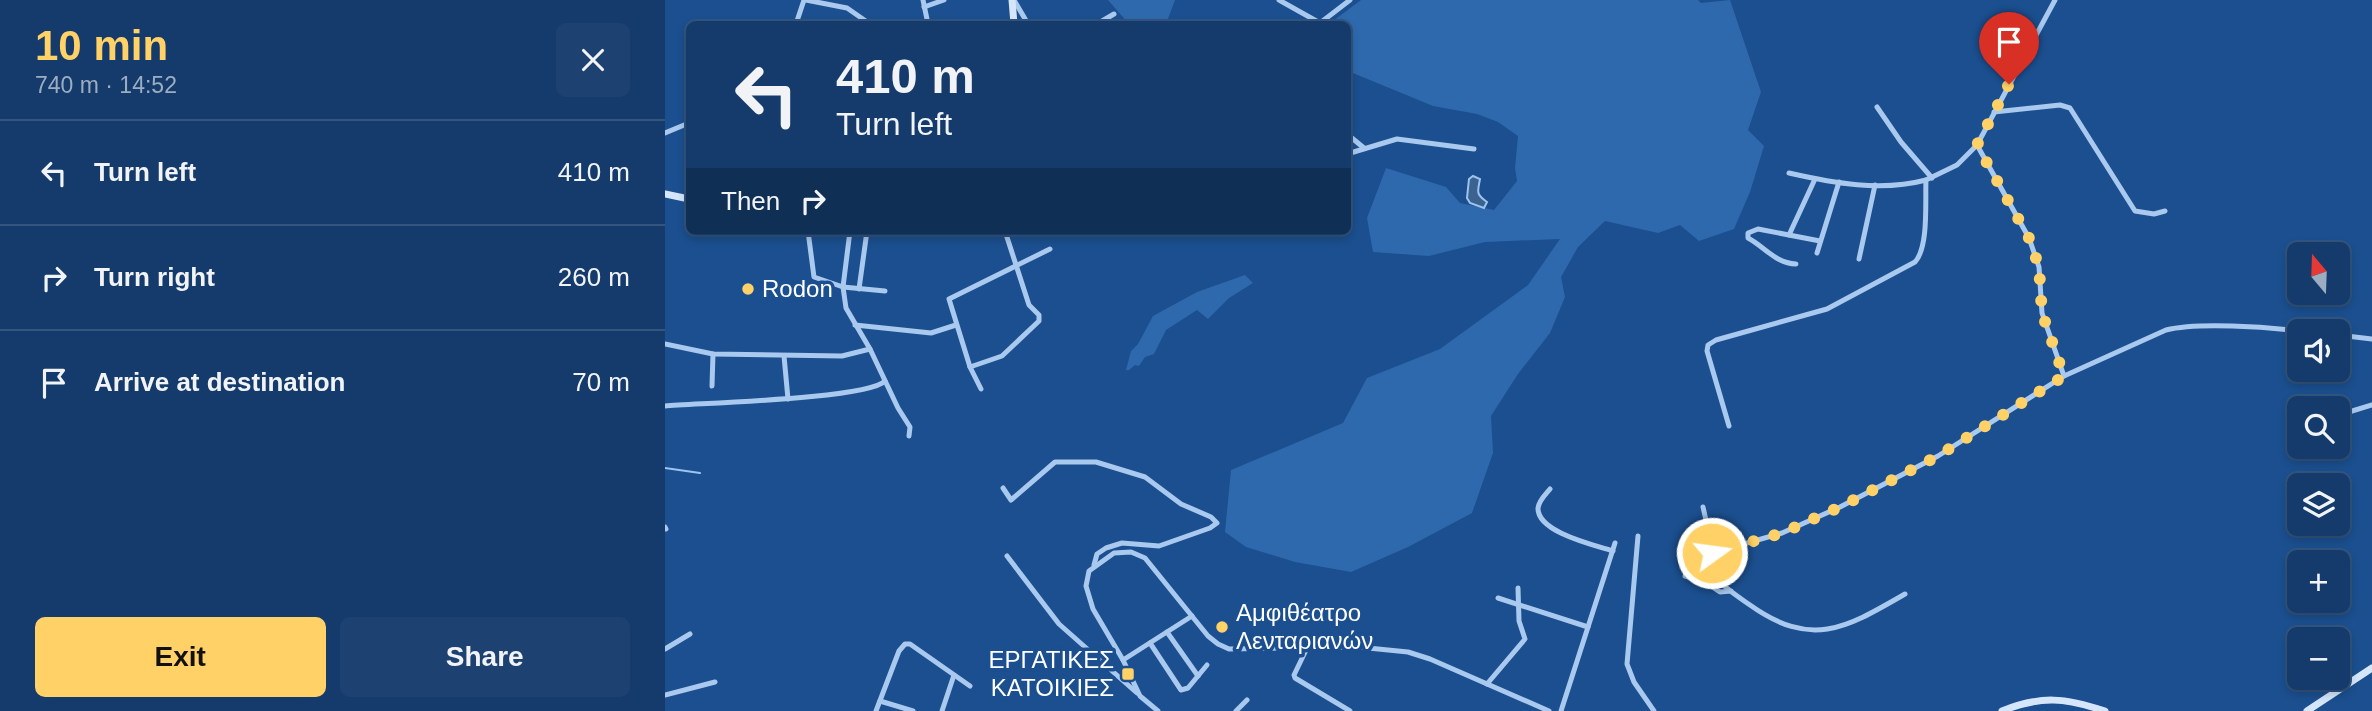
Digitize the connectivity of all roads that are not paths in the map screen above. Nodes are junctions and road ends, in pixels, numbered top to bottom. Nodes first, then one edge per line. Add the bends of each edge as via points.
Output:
1 (805, 0) edge
2 (944, 0) edge
3 (1013, 0) edge
4 (1280, 0) edge
5 (1350, 0) edge
6 (2055, 0) edge
7 (842, 3) edge
8 (924, 3) edge
9 (1114, 14) dead end
10 (797, 21) edge
11 (866, 21) edge
12 (927, 21) edge
13 (1014, 21) edge
14 (1028, 21) edge
15 (1102, 21) edge
16 (1317, 21) edge
17 (1323, 21) edge
18 (1877, 107) dead end
19 (1994, 112) junction
20 (686, 124) edge
21 (665, 133) edge
22 (1351, 137) edge
23 (1977, 145) junction
24 (1364, 148) junction
25 (1474, 149) dead end
26 (1351, 153) edge
27 (1789, 173) dead end
28 (1815, 179) junction
29 (1929, 179) junction
30 (1839, 182) junction
31 (1875, 185) junction
32 (665, 194) edge
33 (686, 199) edge
34 (2165, 211) dead end
35 (808, 235) edge
36 (850, 235) edge
37 (866, 235) edge
38 (1006, 235) edge
39 (1789, 235) junction
40 (1820, 241) junction
41 (1050, 249) dead end
42 (1817, 253) dead end
43 (1859, 259) dead end
44 (1796, 264) dead end
45 (1016, 265) junction
46 (843, 287) junction
47 (859, 289) junction
48 (885, 291) dead end
49 (855, 325) junction
50 (956, 325) junction
51 (2287, 330) edge
52 (2350, 337) edge
53 (2372, 340) edge
54 (665, 344) edge
55 (870, 349) junction
56 (713, 354) junction
57 (784, 356) junction
58 (970, 367) junction
59 (2064, 376) junction
60 (885, 381) junction
61 (712, 386) dead end
62 (981, 388) dead end
63 (788, 398) junction
64 (2370, 405) edge
65 (665, 406) edge
66 (2350, 411) edge
67 (2372, 415) edge
68 (1729, 426) dead end
69 (909, 436) dead end
70 (1003, 488) dead end
71 (1551, 489) dead end
72 (1703, 508) dead end
73 (1638, 536) dead end
74 (1615, 543) dead end
75 (1613, 551) junction
76 (1712, 553) junction
77 (1007, 556) dead end
78 (1094, 565) junction
79 (1685, 576) dead end
80 (1518, 588) dead end
81 (1731, 591) junction
82 (1905, 594) dead end
83 (1498, 598) dead end
84 (1520, 606) junction
85 (1192, 616) junction
86 (1588, 627) junction
87 (1167, 632) junction
88 (689, 634) dead end
89 (1150, 643) junction
90 (1308, 646) junction
91 (665, 649) edge
92 (1123, 660) junction
93 (1207, 665) dead end
94 (2372, 668) edge
95 (954, 674) junction
96 (1198, 676) junction
97 (715, 682) dead end
98 (1487, 684) junction
99 (970, 686) dead end
100 (665, 695) edge
101 (1140, 696) junction
102 (1247, 700) dead end
103 (880, 701) junction
104 (876, 711) edge
105 (913, 711) edge
106 (942, 711) edge
107 (1158, 711) edge
108 (1236, 711) edge
109 (1350, 711) edge
110 (1549, 711) edge
111 (1560, 711) edge
112 (1654, 711) edge
113 (2003, 711) edge
114 (2105, 711) edge
115 (2307, 711) edge

1 - 7 street
1 - 10 street
2 - 8 street
3 - 13 main road
3 - 14 street
4 - 16 street
5 - 17 street
6 - 19 street
7 - 11 street
8 - 12 street
9 - 15 street
18 - 29 street
19 - 23 street
19 - 34 street via 2060,105 2070,108 2135,211
20 - 21 street
22 - 24 street
23 - 29 street via 1957,165
23 - 59 street via 2029,238 2039,267 2044,320
24 - 25 street via 1403,139
24 - 26 street
27 - 28 street
28 - 30 street
28 - 39 street
29 - 31 street
29 - 68 street via 1922,253 1915,262 1827,309 1708,345
30 - 31 street
30 - 40 street
31 - 43 street
32 - 33 main road
35 - 46 street via 812,275
36 - 46 street
37 - 47 street
38 - 45 street
39 - 40 street
39 - 44 street via 1758,229 1748,233 1748,238 1779,261
40 - 42 street
41 - 45 street
45 - 50 street via 949,299
45 - 58 street via 1039,321 1002,356
46 - 47 street
46 - 49 street
47 - 48 street
49 - 50 street via 931,333
49 - 55 street
50 - 58 street
51 - 59 street via 2178,327
52 - 53 street
54 - 56 street
55 - 57 street via 842,356
55 - 60 street
56 - 57 street
56 - 61 street
57 - 63 street
58 - 62 street
59 - 76 street via 1938,456 1840,507 1775,536
60 - 63 street via 880,387 846,393
60 - 69 street via 910,427
63 - 65 street
64 - 66 street
64 - 67 street
70 - 78 street via 1011,500 1055,462 1090,462 1145,477 1217,523 1159,546 1117,544 1097,554
71 - 75 street via 1538,508 1546,524
72 - 76 street
73 - 112 street via 1626,664
74 - 75 street
75 - 86 street
76 - 81 street via 1718,578
77 - 101 street via 1059,624
78 - 85 street via 1114,553 1138,554
78 - 92 street via 1086,577 1088,597
79 - 81 street via 1720,592
80 - 84 street
81 - 82 street via 1769,618 1800,631 1853,622
83 - 84 street
84 - 86 street
84 - 98 street via 1525,639
85 - 87 street
85 - 90 street via 1208,636 1229,649
86 - 111 street
87 - 89 street
87 - 96 street
88 - 91 street
89 - 92 street
89 - 96 street via 1181,690
90 - 98 street via 1408,652
90 - 109 street via 1295,678
92 - 101 street
93 - 96 street
94 - 115 main road
95 - 99 street
95 - 103 street via 905,644
95 - 106 street
97 - 100 street
98 - 110 street
101 - 107 street
102 - 108 street
103 - 104 street
103 - 105 street
113 - 114 main road via 2049,699

